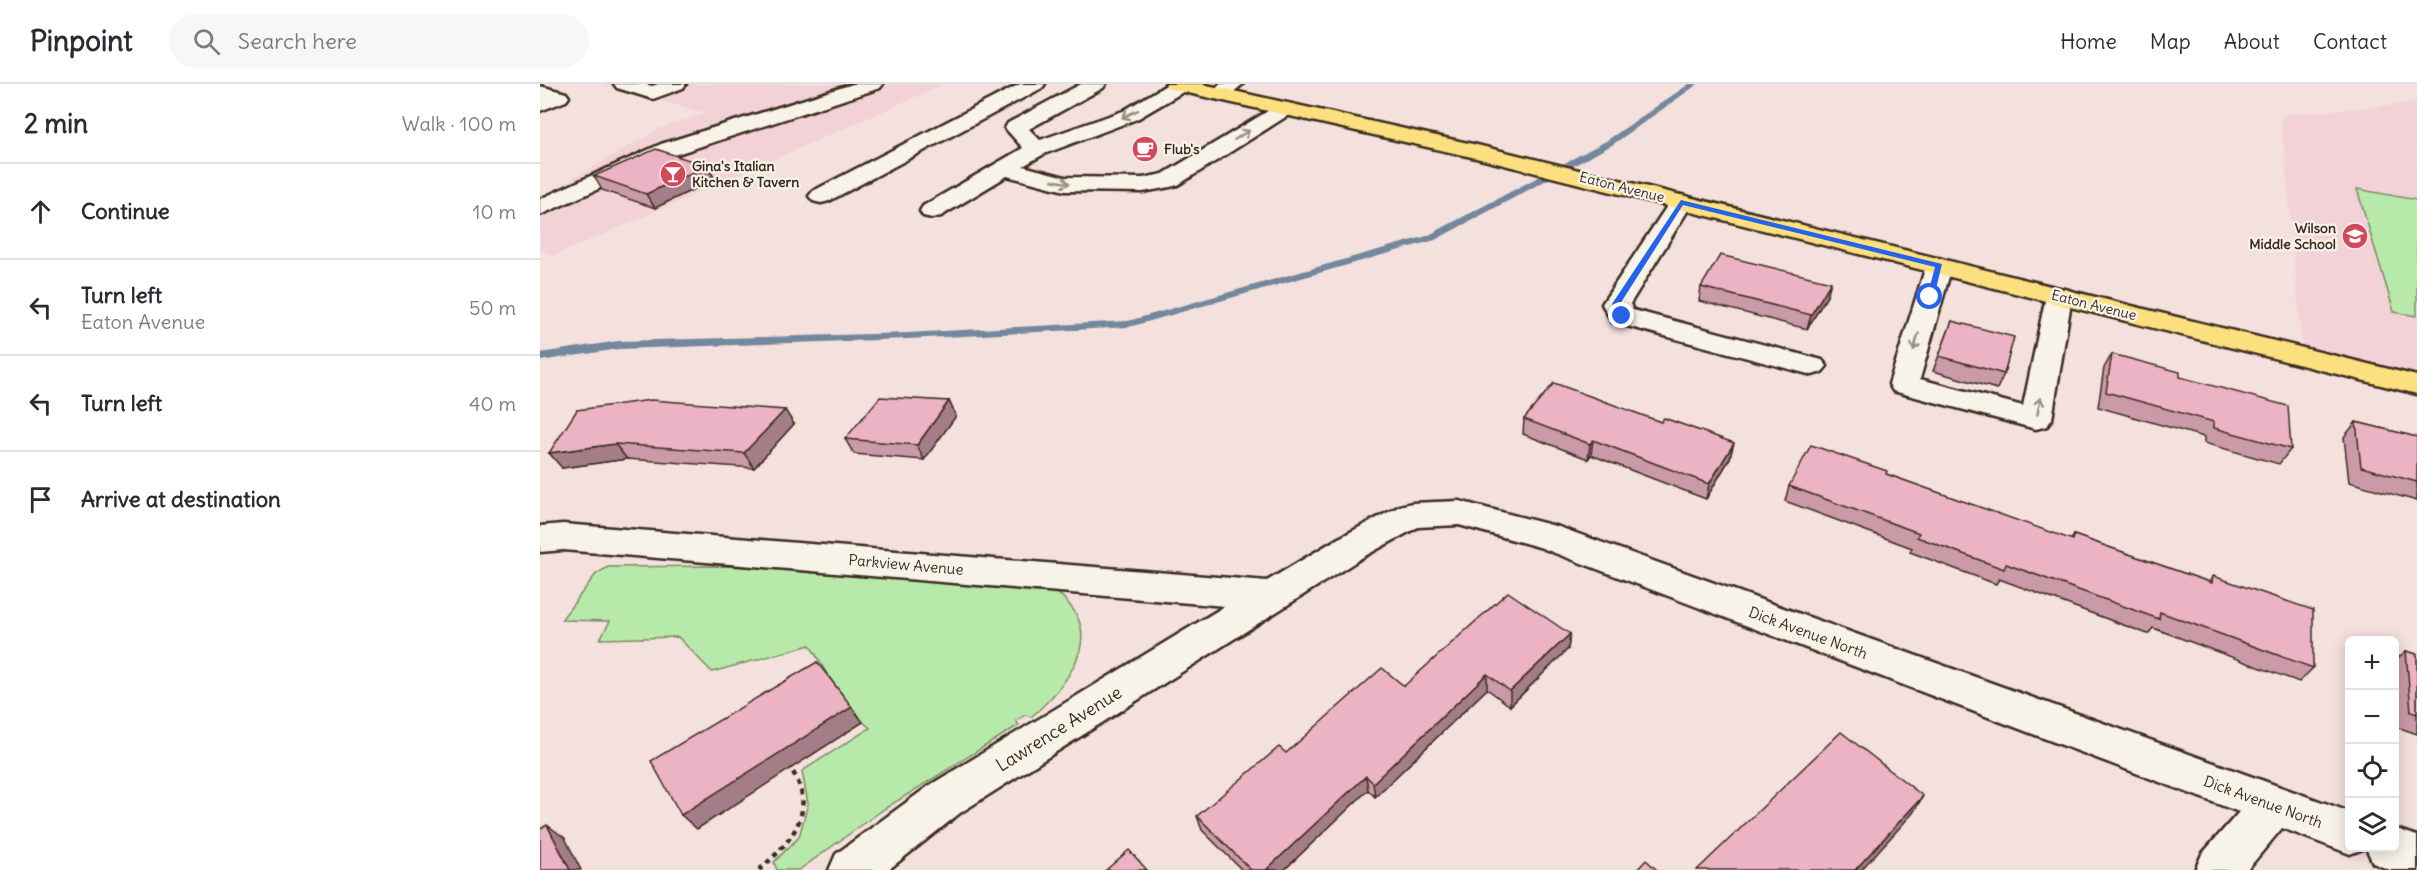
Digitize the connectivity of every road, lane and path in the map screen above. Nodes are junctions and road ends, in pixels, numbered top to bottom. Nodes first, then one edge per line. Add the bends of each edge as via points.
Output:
1 (624, 84) edge
2 (676, 84) edge
3 (873, 84) edge
4 (1035, 84) edge
5 (1096, 84) edge
6 (1178, 85) edge
7 (1226, 89) edge
8 (540, 92) edge
9 (540, 105) edge
10 (1285, 109) junction
11 (1036, 149) junction
12 (1004, 168) junction
13 (821, 196) dead end
14 (1681, 202) junction
15 (540, 207) edge
16 (932, 212) dead end
17 (1939, 266) junction
18 (2059, 296) junction
19 (1812, 366) dead end
20 (2417, 385) edge
21 (540, 539) edge
22 (1272, 596) junction
23 (791, 769) dead end
24 (2273, 806) junction
25 (2345, 832) edge
26 (2399, 852) edge
27 (2417, 858) edge
28 (759, 870) edge
29 (852, 870) edge
30 (2218, 870) edge

1 - 2 street via 652,93
3 - 15 street via 669,149
4 - 13 street
5 - 11 street via 1016,128
6 - 7 main road, Eaton Avenue
6 -> 11 street via 1130,115
7 - 10 main road, Eaton Avenue
8 - 9 street via 559,97
12 -> 10 street via 1065,184 1143,185 1170,180
10 - 14 main road, Eaton Avenue
11 - 12 street
12 - 16 street
14 - 17 main road, Eaton Avenue
14 - 19 street via 1616,304 1622,316
17 - 18 main road, Eaton Avenue
17 -> 18 street via 1904,384 2036,419
18 - 20 main road, Eaton Avenue
21 - 22 street, Parkview Avenue via 564,537
22 - 24 street, Dick Avenue North via 1412,515 1459,513 1558,540
22 - 29 street, Lawrence Avenue via 945,799
23 - 28 path via 801,785 801,818 790,841
24 - 25 street, Dick Avenue North
24 - 30 street
26 - 27 street

